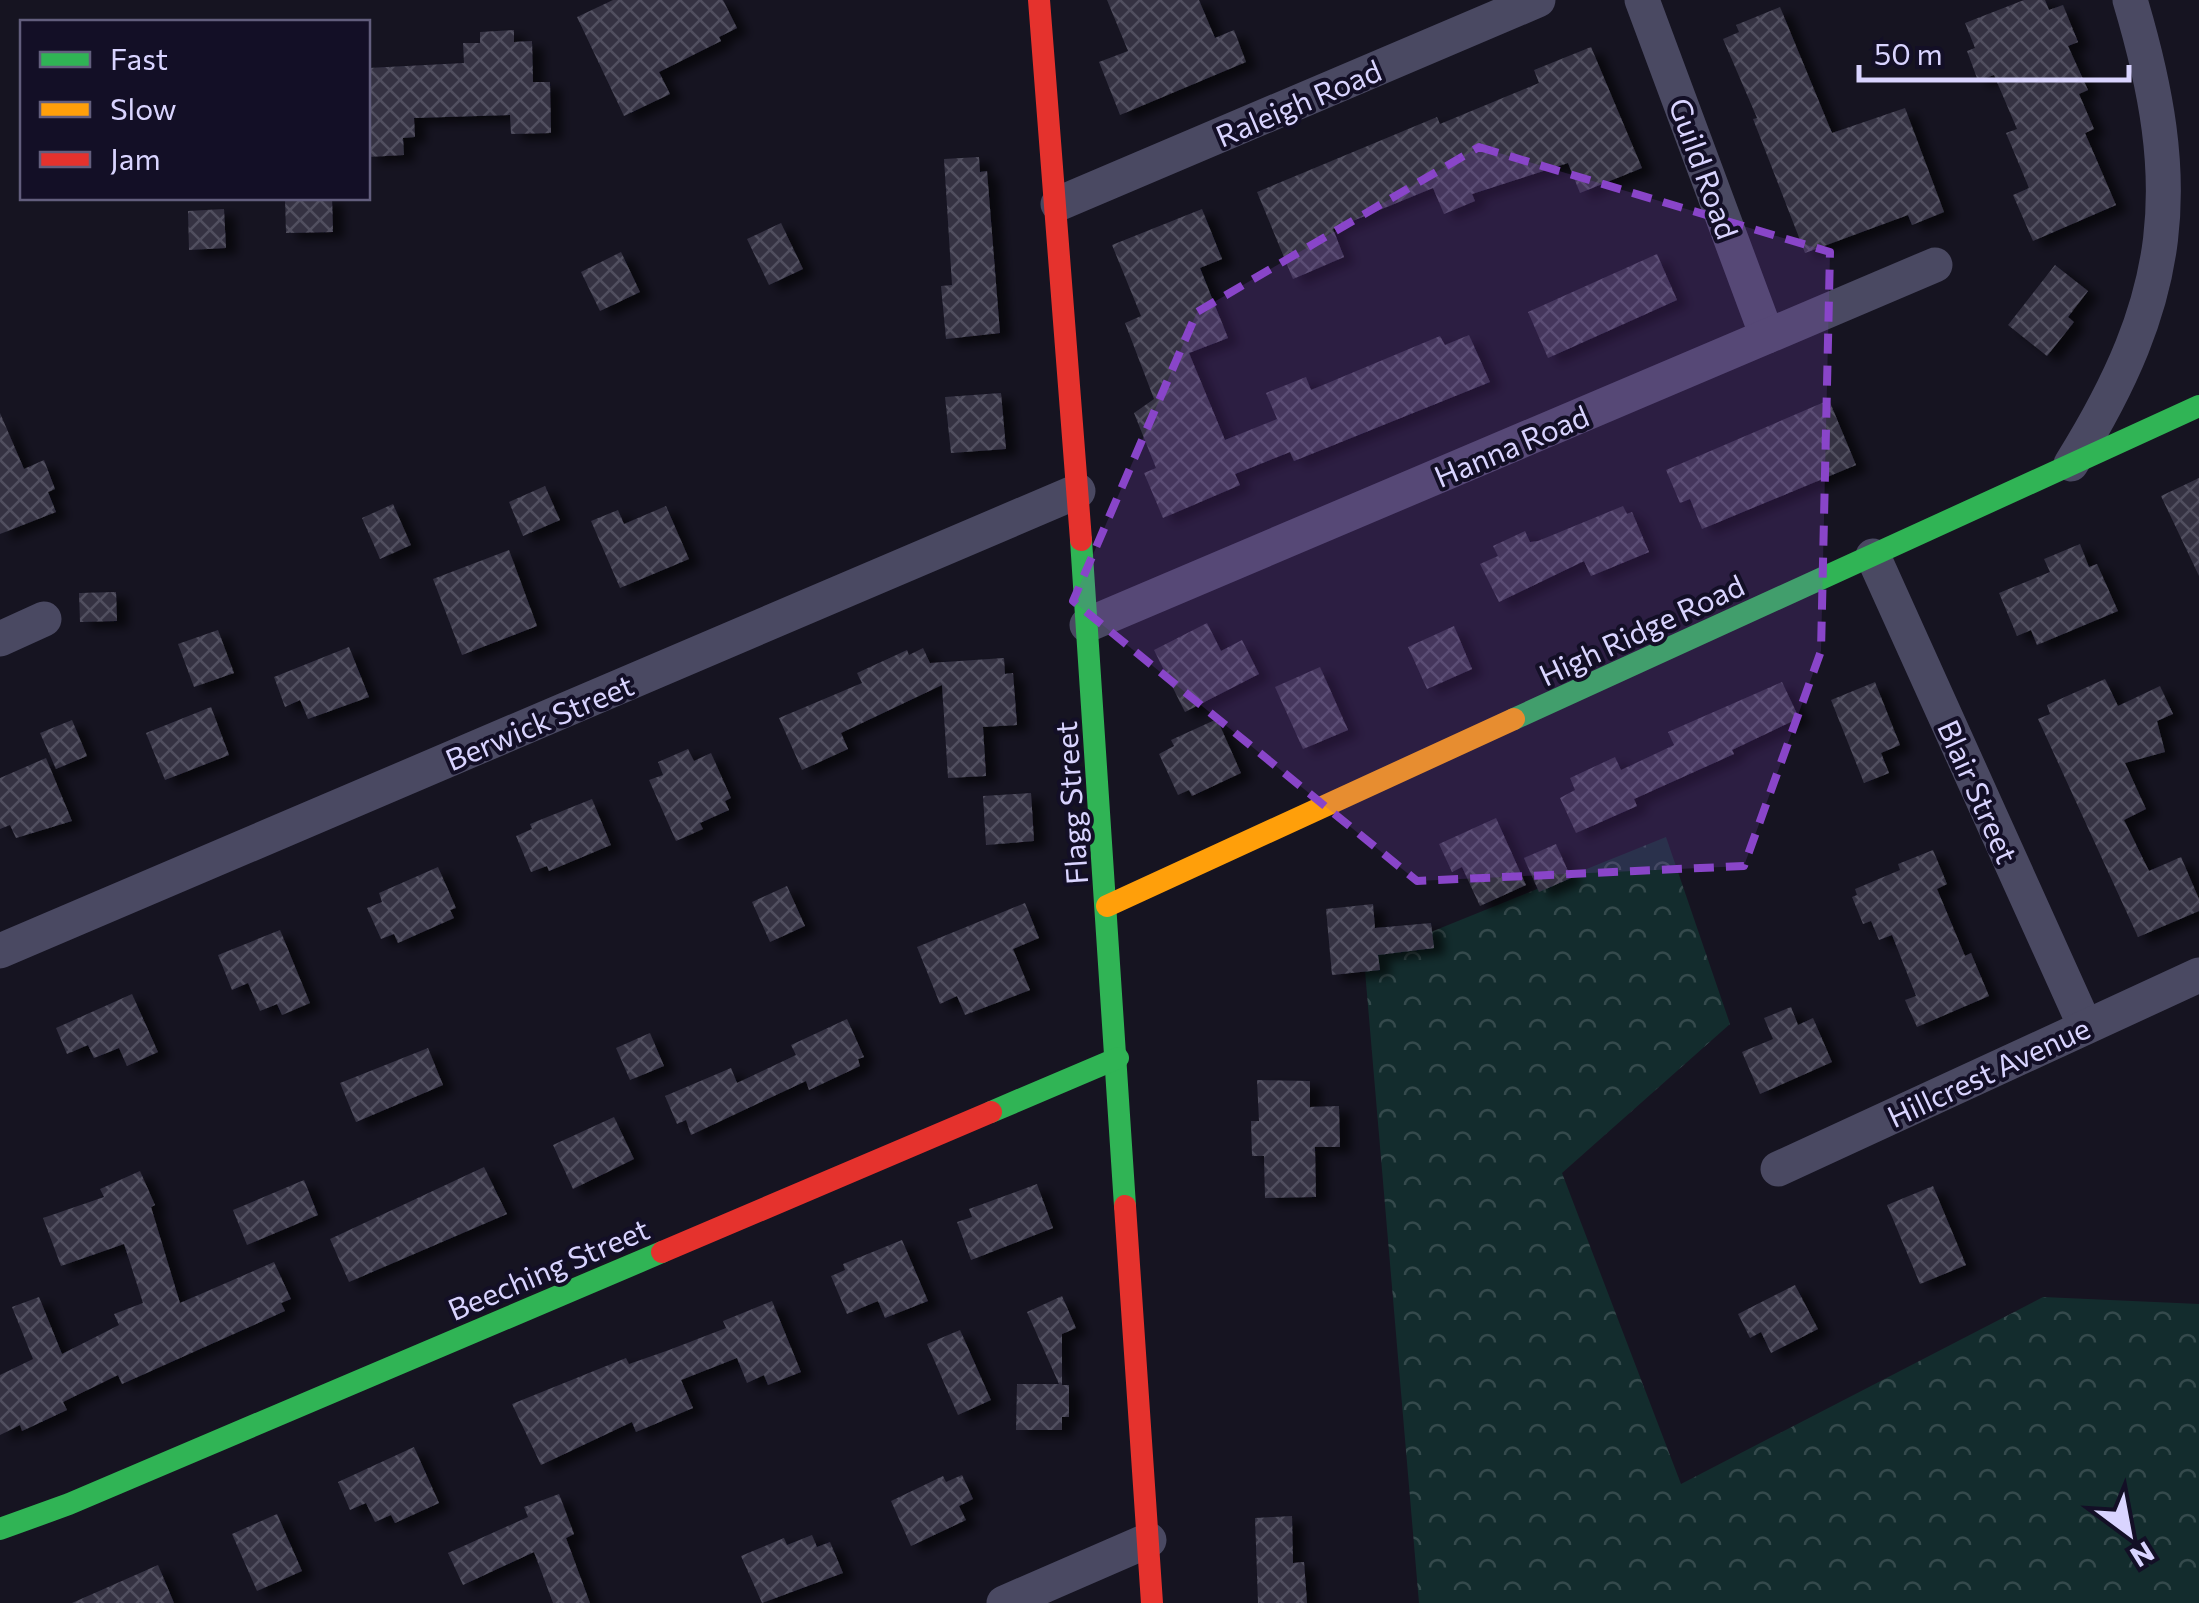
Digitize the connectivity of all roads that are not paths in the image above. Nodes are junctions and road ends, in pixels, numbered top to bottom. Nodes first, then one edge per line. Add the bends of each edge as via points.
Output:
1 (1039, 0) edge
2 (1538, 0) edge
3 (1642, 0) edge
4 (2130, 0) edge
5 (1058, 204) junction
6 (1934, 265) dead end
7 (1767, 336) junction
8 (2199, 406) edge
9 (2072, 464) junction
10 (1078, 491) junction
11 (1873, 556) junction
12 (44, 619) dead end
13 (1087, 625) junction
14 (0, 639) edge
15 (1107, 906) junction
16 (0, 951) edge
17 (2199, 974) edge
18 (2085, 1026) junction
19 (1118, 1058) junction
20 (1778, 1169) dead end
21 (0, 1529) edge
22 (1149, 1540) junction
23 (1004, 1603) edge
24 (1152, 1603) edge

1 - 5 street, Flagg Street
2 - 5 street, Raleigh Road
3 - 7 street, Guild Road
4 - 9 street via 2159,110 2164,208 2144,322
5 - 10 street, Flagg Street
6 - 7 street, Hanna Road
7 - 13 street, Hanna Road
8 - 9 street, High Ridge Road
9 - 11 street, High Ridge Road
10 - 13 street, Flagg Street
10 - 16 street, Berwick Street
11 - 15 street, High Ridge Road
11 - 18 street, Blair Street
12 - 14 street
13 - 15 street, Flagg Street
15 - 19 street, Flagg Street
17 - 18 street, Hillcrest Avenue
18 - 20 street, Hillcrest Avenue
19 - 21 street, Beeching Street
19 - 22 street, Flagg Street
22 - 23 street
22 - 24 street, Flagg Street

